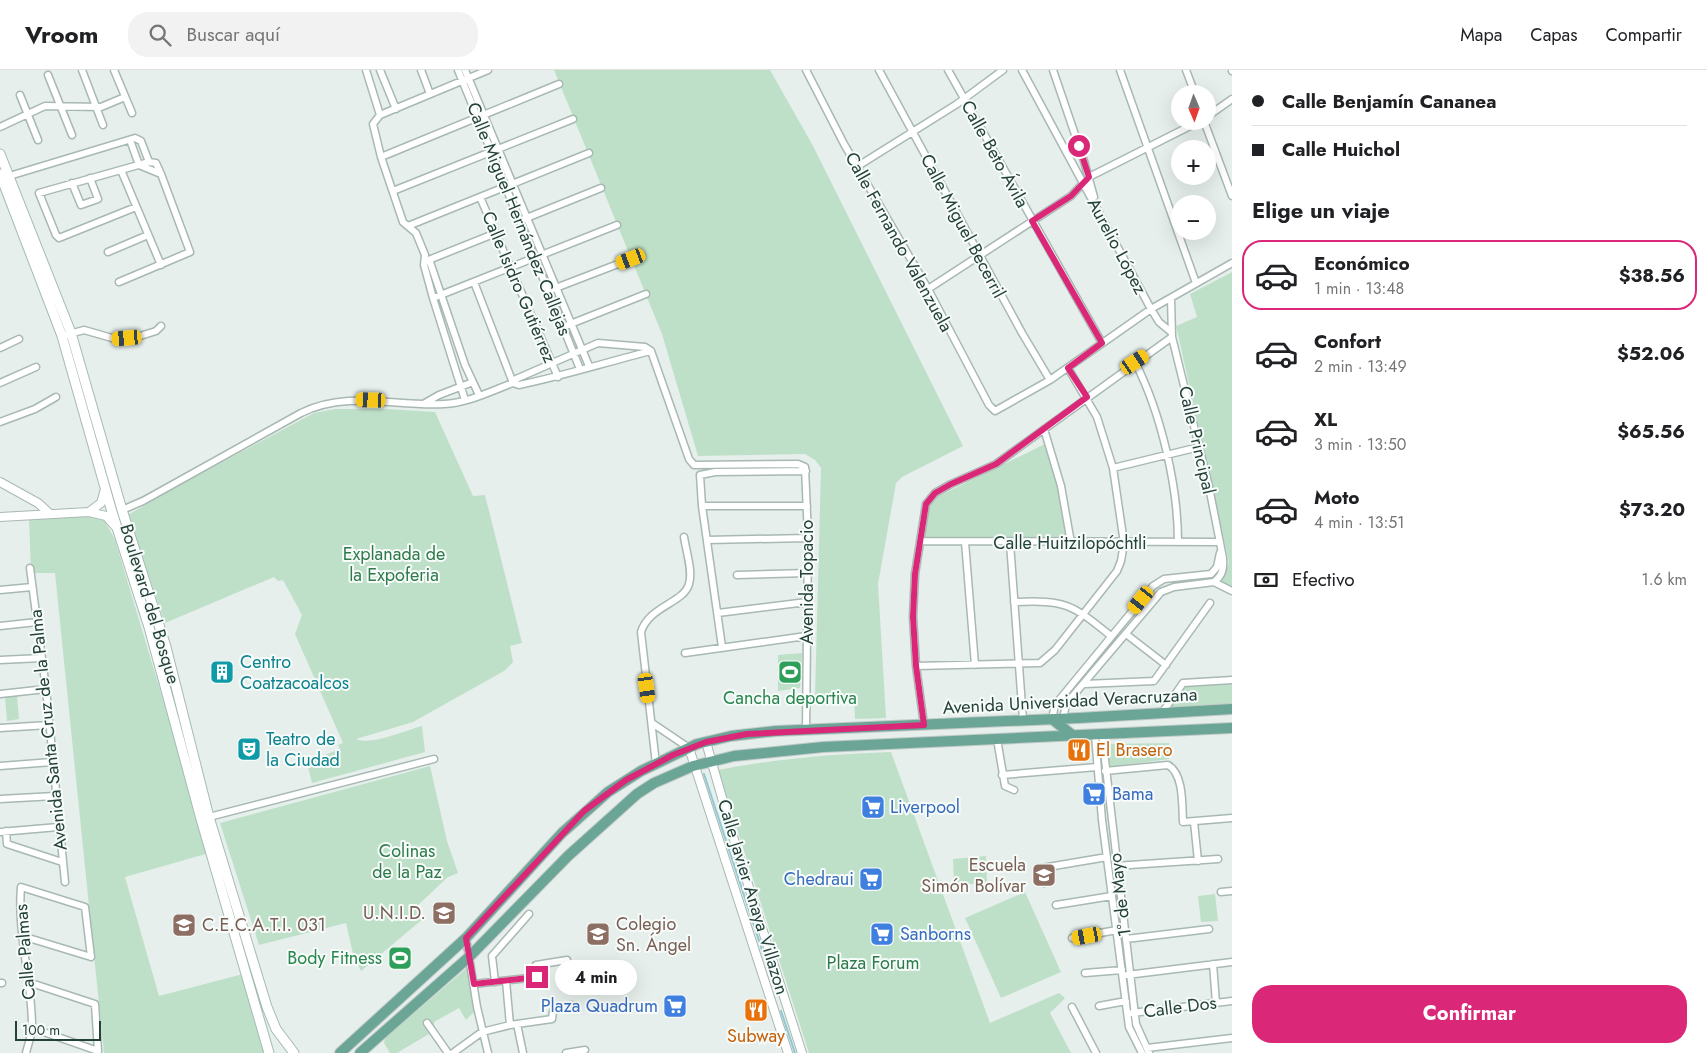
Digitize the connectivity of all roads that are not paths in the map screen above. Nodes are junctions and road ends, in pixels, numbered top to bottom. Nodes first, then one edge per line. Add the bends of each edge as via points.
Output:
1 (82, 70) edge
2 (114, 70) edge
3 (366, 70) edge
4 (380, 70) edge
5 (420, 70) edge
6 (458, 70) edge
7 (465, 70) edge
8 (488, 70) edge
9 (806, 70) edge
10 (879, 70) edge
11 (948, 70) edge
12 (1003, 70) edge
13 (1022, 70) edge
14 (1054, 70) edge
15 (1120, 70) edge
16 (1186, 70) edge
17 (48, 75) dead end
18 (466, 79) junction
19 (559, 84) dead end
20 (1192, 85) edge
21 (20, 94) dead end
22 (430, 94) junction
23 (125, 97) junction
24 (964, 99) junction
25 (1232, 99) edge
26 (60, 106) junction
27 (96, 107) junction
28 (396, 109) junction
29 (1216, 110) edge
30 (27, 113) junction
31 (132, 113) dead end
32 (380, 115) junction
33 (481, 115) junction
34 (573, 119) dead end
35 (104, 125) dead end
36 (0, 128) edge
37 (1183, 130) edge
38 (1207, 130) edge
39 (912, 132) junction
40 (72, 135) dead end
41 (38, 140) dead end
42 (130, 140) junction
43 (1148, 149) junction
44 (495, 150) junction
45 (589, 153) dead end
46 (0, 154) edge
47 (381, 157) junction
48 (149, 162) junction
49 (139, 165) junction
50 (858, 166) junction
51 (121, 170) junction
52 (161, 174) junction
53 (4, 176) edge
54 (1089, 177) junction
55 (90, 178) junction
56 (1083, 182) junction
57 (72, 183) junction
58 (513, 184) junction
59 (506, 187) junction
60 (601, 188) dead end
61 (393, 191) junction
62 (1232, 196) edge
63 (480, 197) junction
64 (136, 207) junction
65 (1096, 207) junction
66 (527, 218) junction
67 (520, 221) junction
68 (1032, 221) junction
69 (617, 224) dead end
70 (408, 226) junction
71 (496, 233) junction
72 (148, 235) junction
73 (108, 252) dead end
74 (542, 254) junction
75 (981, 256) junction
76 (535, 257) junction
77 (631, 259) dead end
78 (426, 261) junction
79 (1232, 263) edge
80 (161, 265) junction
81 (510, 267) junction
82 (119, 282) dead end
83 (474, 282) junction
84 (1196, 283) junction
85 (557, 288) junction
86 (928, 289) junction
87 (549, 291) junction
88 (646, 294) dead end
89 (442, 295) junction
90 (433, 298) junction
91 (1171, 298) junction
92 (1151, 310) junction
93 (571, 324) junction
94 (161, 326) dead end
95 (563, 327) junction
96 (66, 334) junction
97 (1172, 334) junction
98 (19, 339) dead end
99 (1102, 343) junction
100 (0, 348) edge
101 (582, 349) junction
102 (651, 351) junction
103 (574, 353) junction
104 (1135, 362) junction
105 (553, 365) junction
106 (589, 366) junction
107 (36, 367) dead end
108 (1068, 368) junction
109 (580, 369) junction
110 (558, 377) junction
111 (1050, 380) junction
112 (80, 381) junction
113 (473, 382) junction
114 (0, 383) edge
115 (513, 383) junction
116 (462, 387) junction
117 (480, 396) junction
118 (56, 397) dead end
119 (1087, 397) junction
120 (465, 400) junction
121 (424, 403) junction
122 (0, 422) edge
123 (1044, 429) junction
124 (1200, 447) junction
125 (1166, 455) junction
126 (805, 468) junction
127 (1113, 468) junction
128 (0, 482) edge
129 (105, 489) junction
130 (33, 500) junction
131 (702, 506) junction
132 (807, 506) junction
133 (122, 510) junction
134 (48, 512) junction
135 (89, 512) junction
136 (30, 514) junction
137 (0, 517) edge
138 (117, 528) junction
139 (684, 537) dead end
140 (808, 538) junction
141 (707, 540) junction
142 (920, 541) junction
143 (966, 542) junction
144 (1178, 542) junction
145 (1220, 542) junction
146 (1010, 543) junction
147 (1071, 543) junction
148 (1124, 543) junction
149 (1221, 550) junction
150 (30, 568) dead end
151 (807, 573) junction
152 (737, 575) dead end
153 (1214, 582) junction
154 (32, 587) junction
155 (0, 590) edge
156 (1232, 591) edge
157 (807, 602) junction
158 (1014, 602) junction
159 (1210, 603) dead end
160 (149, 612) junction
161 (718, 613) junction
162 (1084, 614) junction
163 (37, 622) junction
164 (0, 626) edge
165 (1126, 634) junction
166 (806, 636) junction
167 (1111, 636) junction
168 (722, 647) junction
169 (685, 653) dead end
170 (42, 658) junction
171 (0, 660) edge
172 (975, 665) junction
173 (1020, 665) junction
174 (1166, 665) junction
175 (916, 666) junction
176 (1232, 680) edge
177 (1085, 684) junction
178 (46, 689) junction
179 (0, 694) edge
180 (1232, 709) edge
181 (1162, 713) junction
182 (1079, 718) junction
183 (1023, 720) junction
184 (1058, 722) junction
185 (652, 723) junction
186 (49, 725) junction
187 (924, 725) junction
188 (0, 728) edge
189 (1232, 728) edge
190 (806, 730) junction
191 (1098, 734) junction
192 (1072, 735) junction
193 (997, 739) junction
194 (706, 742) junction
195 (689, 748) junction
196 (434, 759) dead end
197 (711, 760) junction
198 (52, 762) junction
199 (656, 764) junction
200 (0, 766) edge
201 (693, 766) junction
202 (1097, 767) junction
203 (1105, 771) junction
204 (1002, 775) junction
205 (1014, 790) dead end
206 (55, 796) junction
207 (0, 799) edge
208 (205, 818) junction
209 (1232, 818) edge
210 (1194, 822) junction
211 (58, 826) junction
212 (3, 832) edge
213 (1107, 857) junction
214 (1218, 859) dead end
215 (1198, 860) junction
216 (62, 862) junction
217 (1108, 866) junction
218 (1117, 866) junction
219 (64, 882) dead end
220 (1044, 882) dead end
221 (1232, 891) edge
222 (1221, 892) dead end
223 (1112, 896) junction
224 (1056, 905) dead end
225 (529, 914) dead end
226 (1209, 929) dead end
227 (1117, 930) junction
228 (22, 936) junction
229 (466, 938) junction
230 (1072, 938) dead end
231 (1126, 939) junction
232 (469, 957) junction
233 (567, 960) dead end
234 (1232, 962) edge
235 (1214, 964) junction
236 (777, 973) junction
237 (1085, 973) dead end
238 (1125, 973) junction
239 (763, 979) junction
240 (506, 981) junction
241 (28, 982) junction
242 (495, 982) junction
243 (474, 984) junction
244 (405, 996) junction
245 (1232, 1000) edge
246 (1126, 1001) junction
247 (786, 1003) junction
248 (1216, 1003) junction
249 (572, 1005) dead end
250 (1099, 1006) dead end
251 (1072, 1007) dead end
252 (773, 1008) junction
253 (1135, 1013) junction
254 (1128, 1014) junction
255 (428, 1023) dead end
256 (392, 1024) junction
257 (514, 1024) junction
258 (32, 1028) junction
259 (482, 1032) junction
260 (1232, 1038) edge
261 (286, 1044) junction
262 (584, 1050) dead end
263 (1146, 1051) edge
264 (269, 1052) edge
265 (26, 1053) edge
266 (294, 1053) edge
267 (340, 1053) edge
268 (360, 1053) edge
269 (448, 1053) edge
270 (453, 1053) edge
271 (488, 1053) edge
272 (523, 1053) edge
273 (566, 1053) edge
274 (788, 1053) edge
275 (802, 1053) edge
276 (1096, 1053) edge

1 - 27 street
2 - 23 street
3 - 32 street
4 - 28 street
5 - 22 street
6 - 18 street, Calle Miguel Hernández Callejas
7 - 18 street, Calle Miguel Hernández Callejas
8 - 18 street
9 - 50 street, Calle Fernando Valenzuela
10 - 39 street, Calle Miguel Becerril
11 - 24 street, Calle Beto Ávila
12 - 24 street
13 - 56 street, Aurelio López
14 - 54 street
15 - 43 street
16 - 20 street
17 - 26 street
18 - 22 street
18 - 33 street, Calle Miguel Hernández Callejas
19 - 33 street
21 - 30 street
22 - 28 street
23 - 27 street
23 - 31 street
24 - 39 street
24 - 68 street, Calle Beto Ávila
25 - 29 street
26 - 27 street
26 - 30 street via 45,106
26 - 40 street
27 - 35 street
28 - 32 street
30 - 36 street
30 - 41 street
32 - 47 street via 373,121
33 - 44 street, Calle Miguel Hernández Callejas
33 - 47 street
34 - 44 street
37 - 43 street
38 - 62 street
39 - 50 street
39 - 75 street, Calle Miguel Becerril
42 - 48 street via 141,141
42 - 49 street
42 - 53 street
43 - 54 street
43 - 84 street
44 - 58 street, Calle Miguel Hernández Callejas
44 - 59 street, Calle Miguel Hernández Callejas
44 - 61 street
45 - 58 street
46 - 53 main road, Boulevard del Bosque
47 - 61 street
48 - 49 street
48 - 52 street via 156,163
49 - 51 street
49 - 52 street
50 - 86 street, Calle Fernando Valenzuela
51 - 55 street
51 - 64 street
52 - 80 street via 190,252
53 - 96 main road, Boulevard del Bosque
54 - 56 street
54 - 65 street
55 - 57 street
55 - 57 street via 98,198 84,206
56 - 65 street, Aurelio López
56 - 68 street via 1071,196
57 - 64 street via 39,193 59,238
58 - 59 street
58 - 66 street, Calle Miguel Hernández Callejas
59 - 63 street
59 - 67 street, Calle Miguel Hernández Callejas
60 - 66 street
61 - 70 street via 403,222
63 - 70 street
63 - 71 street, Calle Isidro Gutiérrez
64 - 72 street
65 - 92 street, Aurelio López
66 - 67 street
66 - 74 street, Calle Miguel Hernández Callejas
67 - 76 street, Calle Miguel Hernández Callejas
68 - 75 street
68 - 99 street, Calle Beto Ávila
69 - 74 street
70 - 78 street via 416,233
71 - 78 street
71 - 81 street, Calle Isidro Gutiérrez
72 - 73 street
72 - 80 street
74 - 76 street
74 - 85 street, Calle Miguel Hernández Callejas
75 - 86 street
75 - 111 street, Calle Miguel Becerril
76 - 81 street
76 - 87 street, Calle Miguel Hernández Callejas
77 - 85 street
78 - 89 street via 430,262
78 - 90 street via 424,265
79 - 84 street
80 - 82 street
81 - 83 street
81 - 105 street, Calle Isidro Gutiérrez
83 - 89 street
83 - 115 street
84 - 91 street
85 - 87 street
85 - 93 street, Calle Miguel Hernández Callejas
86 - 111 street, Calle Fernando Valenzuela via 989,405 996,411
87 - 95 street, Calle Miguel Hernández Callejas
88 - 93 street
89 - 90 street
89 - 113 street
90 - 116 street
91 - 92 street
91 - 97 street, Calle Principal
92 - 97 street via 1158,322
92 - 99 street
93 - 95 street
93 - 101 street, Calle Miguel Hernández Callejas
94 - 96 street via 138,337 116,338 84,330
95 - 103 street, Calle Miguel Hernández Callejas
96 - 112 main road, Boulevard del Bosque
97 - 104 street
97 - 124 street, Calle Principal
98 - 100 street
99 - 108 street
101 - 102 street via 606,343 645,347
101 - 103 street
101 - 106 street, Calle Miguel Hernández Callejas
102 - 106 street
102 - 126 street via 689,459 697,466
103 - 105 street
103 - 109 street, Calle Miguel Hernández Callejas
104 - 119 street
104 - 125 street via 1156,409
105 - 110 street, Calle Isidro Gutiérrez
105 - 115 street
106 - 109 street
107 - 114 street
108 - 111 street
108 - 119 street
109 - 110 street
110 - 115 street via 519,385
112 - 129 main road, Boulevard del Bosque
112 - 133 main road, Boulevard del Bosque
113 - 116 street
113 - 117 street
115 - 117 street
116 - 120 street
116 - 121 street
117 - 120 street
118 - 122 street
119 - 123 street
119 - 127 street via 1103,431
120 - 121 street via 445,404
121 - 133 street via 351,400 309,409
123 - 142 street via 987,469 935,493 926,504
123 - 147 street via 1061,486
124 - 125 street
124 - 145 street, Calle Principal
125 - 127 street
125 - 144 street via 1177,507
126 - 131 street via 702,473
126 - 132 street, Avenida Topacio
127 - 148 street
128 - 130 street
129 - 135 street via 101,503
129 - 138 main road, Boulevard del Bosque
130 - 134 street
130 - 136 street via 35,508
131 - 132 street
131 - 141 street
132 - 140 street, Avenida Topacio
133 - 160 main road, Boulevard del Bosque
134 - 135 street
134 - 136 street
135 - 138 street via 106,516
136 - 137 street
138 - 160 main road, Boulevard del Bosque
139 - 185 street via 690,579 688,588 649,618 641,632
140 - 141 street
140 - 151 street, Avenida Topacio
141 - 161 street
142 - 143 street, Calle Huitzilopóchtli
142 - 175 street via 914,599
143 - 146 street, Calle Huitzilopóchtli
143 - 172 street
144 - 145 street, Calle Huitzilopóchtli
144 - 148 street, Calle Huitzilopóchtli
145 - 149 street, Calle Principal
146 - 147 street, Calle Huitzilopóchtli
146 - 158 street
147 - 148 street, Calle Huitzilopóchtli
148 - 162 street via 1116,571
149 - 153 street, Calle Principal via 1223,570
149 - 167 street, Calle Principal via 1217,567 1211,574 1158,582
150 - 154 street, Avenida Santa Cruz de la Palma
151 - 152 street
151 - 157 street, Avenida Topacio
153 - 156 street
153 - 165 street via 1174,587 1161,592
154 - 155 street
154 - 163 street, Avenida Santa Cruz de la Palma
157 - 161 street
157 - 166 street, Avenida Topacio
158 - 162 street via 1061,603
158 - 173 street
159 - 174 street
160 - 208 main road, Boulevard del Bosque via 172,669
161 - 168 street
162 - 167 street
162 - 173 street via 1046,659
163 - 164 street
163 - 170 street, Avenida Santa Cruz de la Palma
165 - 174 street
165 - 177 street
166 - 168 street
166 - 190 street, Avenida Topacio
167 - 184 street, Calle Principal via 1055,705
168 - 169 street
170 - 171 street
170 - 178 street, Avenida Santa Cruz de la Palma
172 - 173 street
172 - 175 street
173 - 183 street
174 - 177 street via 1154,682
175 - 187 street
176 - 181 street via 1183,683
177 - 184 street via 1066,704
178 - 179 street
178 - 186 street, Avenida Santa Cruz de la Palma
180 - 181 main road, Avenida Universidad Veracruzana
181 - 182 main road, Avenida Universidad Veracruzana
182 - 184 main road, Avenida Universidad Veracruzana
182 - 192 main road via 1071,726
183 - 184 main road, Avenida Universidad Veracruzana
183 - 187 main road, Avenida Universidad Veracruzana
184 - 192 main road
184 - 193 main road via 1048,732 1015,734
185 - 195 street
185 - 199 street
186 - 188 street
186 - 198 street, Avenida Santa Cruz de la Palma
187 - 190 main road, Avenida Universidad Veracruzana
189 - 191 main road, Avenida Universidad Veracruzana
190 - 194 main road, Avenida Universidad Veracruzana via 747,734
191 - 192 main road, Avenida Universidad Veracruzana
191 - 202 street, 1° de Mayo
191 - 203 street, 1° de Mayo
192 - 193 main road, Avenida Universidad Veracruzana
193 - 197 main road, Avenida Universidad Veracruzana via 823,747
193 - 204 street
194 - 195 main road, Avenida Universidad Veracruzana
194 - 197 street, Calle Javier Anaya Villazon
195 - 199 main road, Avenida Universidad Veracruzana
195 - 201 street, Calle Javier Anaya Villazon
196 - 208 street
197 - 201 main road, Avenida Universidad Veracruzana
197 - 236 street, Calle Javier Anaya Villazon
198 - 200 street
198 - 206 street, Avenida Santa Cruz de la Palma
199 - 229 main road, Avenida Universidad Veracruzana via 618,785 584,811
201 - 232 main road, Avenida Universidad Veracruzana via 637,794 568,856
201 - 239 street, Calle Javier Anaya Villazon
202 - 204 street
202 - 213 street, 1° de Mayo
203 - 210 street via 1162,765 1172,768 1180,786 1183,822
203 - 218 street, 1° de Mayo
204 - 205 street via 1006,788
206 - 207 street
206 - 211 street, Avenida Santa Cruz de la Palma
208 - 261 main road, Boulevard del Bosque via 267,1007
208 - 264 main road, Boulevard del Bosque
209 - 210 street
210 - 215 street
211 - 212 street
211 - 216 street, Avenida Santa Cruz de la Palma
212 - 216 street, Avenida Santa Cruz de la Palma via 8,844
213 - 217 street, 1° de Mayo
213 - 220 street via 1043,868
214 - 215 street
215 - 218 street
216 - 219 street
217 - 218 street
217 - 223 street, 1° de Mayo
218 - 231 street, 1° de Mayo
221 - 222 street
223 - 224 street
223 - 227 street, 1° de Mayo
225 - 242 street via 492,956
226 - 231 street
227 - 230 street
227 - 238 street, 1° de Mayo
228 - 228 street, Calle Palmas via 21,887 85,907 91,957
228 - 241 street, Calle Palmas
229 - 232 street
229 - 244 main road, Avenida Universidad Veracruzana
231 - 238 street, 1° de Mayo
232 - 243 street
232 - 256 main road, Avenida Universidad Veracruzana
233 - 240 street via 536,966 537,977
234 - 235 street
235 - 238 street
235 - 248 street
236 - 239 street
236 - 247 street, Calle Javier Anaya Villazon
237 - 238 street
238 - 246 street, 1° de Mayo
238 - 253 street, 1° de Mayo
239 - 252 street, Calle Javier Anaya Villazon
240 - 242 street
240 - 257 street
241 - 258 street, Calle Palmas
241 - 258 street via 95,1004 98,1051
242 - 243 street
243 - 259 street
244 - 256 main road via 405,1002 392,1017
244 - 267 main road, Avenida Universidad Veracruzana
245 - 248 street, Calle Dos
246 - 250 street
246 - 254 street, 1° de Mayo
247 - 252 street
247 - 275 street, Calle Javier Anaya Villazon
248 - 253 street, Calle Dos
249 - 257 street via 553,1011 552,1019
251 - 276 street
252 - 274 street, Calle Javier Anaya Villazon
253 - 254 street, Calle Dos
253 - 263 street, 1° de Mayo
254 - 263 street, 1° de Mayo via 1129,1027
255 - 269 street
256 - 268 main road, Avenida Universidad Veracruzana
257 - 259 street
257 - 272 street
258 - 265 street, Calle Palmas
259 - 270 street
259 - 271 street
260 - 263 street
261 - 264 main road via 274,1040 269,1044
261 - 266 main road, Boulevard del Bosque
262 - 273 street

